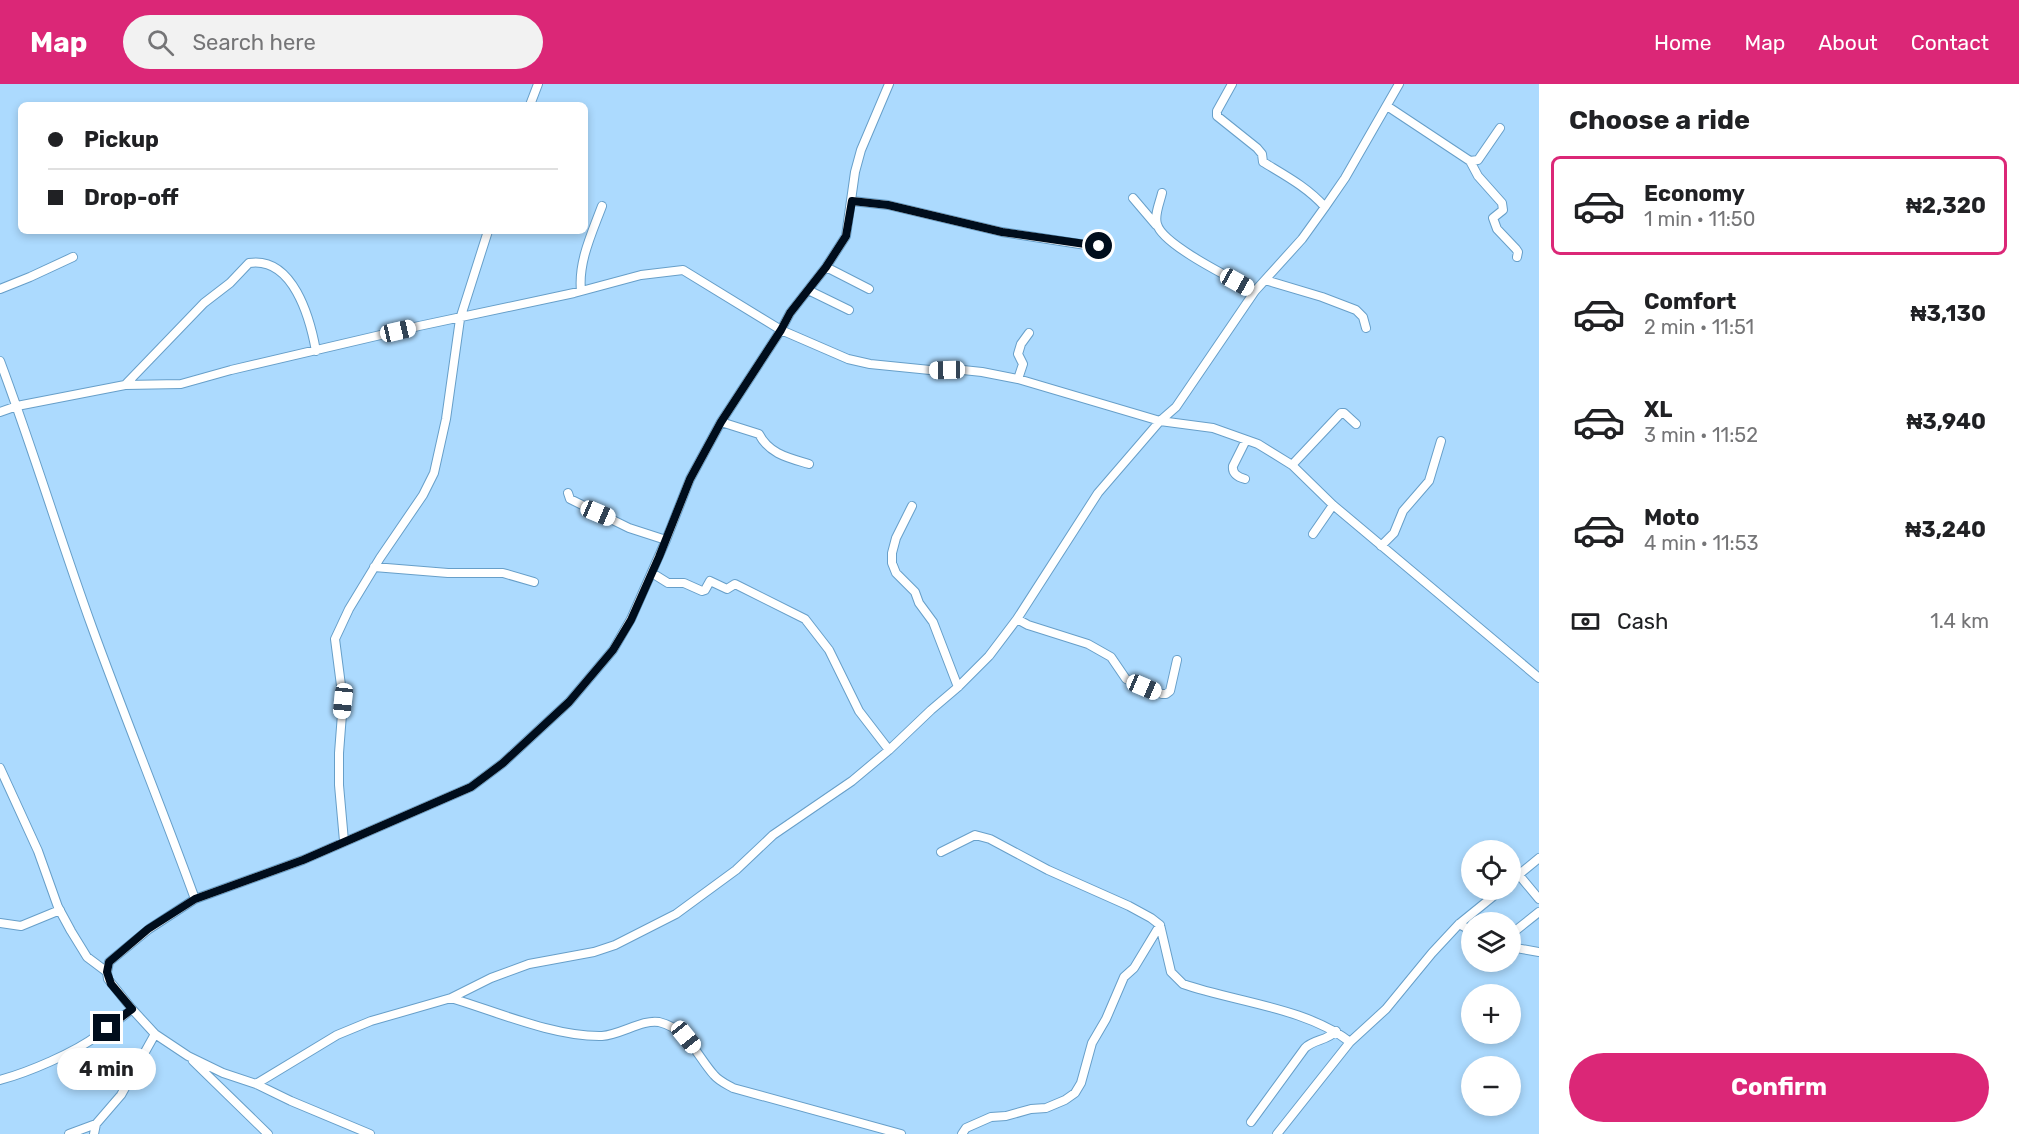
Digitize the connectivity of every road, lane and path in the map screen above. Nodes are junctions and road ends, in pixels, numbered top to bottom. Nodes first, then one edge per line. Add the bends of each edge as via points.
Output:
1 (538, 84) edge
2 (889, 84) edge
3 (1232, 84) edge
4 (1399, 84) edge
5 (531, 102) edge
6 (1387, 106) junction
7 (1500, 128) dead end
8 (1470, 161) junction
9 (1162, 193) dead end
10 (1133, 198) dead end
11 (852, 201) junction
12 (602, 206) dead end
13 (1325, 207) junction
14 (1157, 226) junction
15 (487, 234) edge
16 (1099, 246) dead end
17 (73, 257) dead end
18 (1517, 257) dead end
19 (826, 267) junction
20 (1265, 280) junction
21 (0, 289) edge
22 (869, 289) dead end
23 (808, 290) junction
24 (581, 291) junction
25 (1255, 291) junction
26 (849, 310) dead end
27 (460, 319) junction
28 (1366, 328) dead end
29 (781, 330) junction
30 (1029, 333) dead end
31 (315, 351) junction
32 (0, 361) edge
33 (1018, 379) junction
34 (125, 385) junction
35 (17, 406) junction
36 (0, 412) edge
37 (1160, 421) junction
38 (721, 422) junction
39 (1356, 424) dead end
40 (1246, 440) junction
41 (1441, 441) dead end
42 (809, 464) dead end
43 (1292, 465) junction
44 (1245, 479) dead end
45 (568, 493) dead end
46 (1333, 505) junction
47 (912, 506) dead end
48 (1313, 534) dead end
49 (666, 540) junction
50 (1381, 546) junction
51 (374, 567) junction
52 (652, 573) junction
53 (534, 582) dead end
54 (1017, 619) junction
55 (1177, 660) dead end
56 (1539, 678) edge
57 (958, 687) junction
58 (890, 750) junction
59 (0, 768) edge
60 (344, 841) junction
61 (941, 852) dead end
62 (1539, 858) edge
63 (1521, 873) edge
64 (1521, 877) edge
65 (1539, 898) edge
66 (195, 899) junction
67 (1489, 900) edge
68 (60, 910) junction
69 (1539, 912) edge
70 (0, 922) edge
71 (1460, 924) joint
72 (1160, 925) junction
73 (1521, 926) edge
74 (1521, 948) edge
75 (1539, 952) edge
76 (107, 972) junction
77 (451, 998) junction
78 (132, 1009) junction
79 (1336, 1031) junction
80 (155, 1034) junction
81 (1350, 1042) junction
82 (188, 1056) junction
83 (0, 1080) edge
84 (256, 1084) junction
85 (1251, 1122) dead end
86 (96, 1124) junction
87 (69, 1134) edge
88 (94, 1134) edge
89 (268, 1134) edge
90 (370, 1134) edge
91 (901, 1134) edge
92 (962, 1134) edge
93 (1277, 1134) edge

1 - 5 street
2 - 11 street via 861,150
3 - 13 street via 1217,116 1257,148 1263,162 1314,194
4 - 6 street
6 - 8 street
6 - 13 street
7 - 8 street via 1478,160
8 - 18 street via 1502,203 1503,210 1493,218 1494,224 1516,249
9 - 14 street
10 - 14 street
11 - 16 street via 888,205 1002,232
11 - 19 street via 846,236
12 - 24 street via 579,276
13 - 20 street
14 - 25 street via 1184,252
15 - 27 street
17 - 21 street
19 - 22 street
19 - 23 street
20 - 25 street
20 - 28 street via 1356,310
23 - 26 street
23 - 29 street
24 - 27 street
24 - 29 street via 641,275 683,270
25 - 37 street via 1176,407
27 - 31 street
27 - 51 street via 434,473
29 - 33 street via 848,359 870,364 963,370
29 - 38 street
30 - 33 street via 1018,354 1023,362
31 - 34 street via 182,384
31 - 34 street via 302,298 280,271 267,263 249,263 204,303
32 - 35 street
33 - 37 street
34 - 35 street
35 - 36 street
35 - 66 street via 93,629
37 - 40 street via 1213,428
37 - 54 street via 1098,494
38 - 42 street via 759,434 774,452
38 - 49 street via 690,479
39 - 43 street via 1341,413
40 - 43 street
40 - 44 street via 1232,469
41 - 50 street via 1429,481 1403,511 1394,533
43 - 46 street
45 - 49 street via 570,499 629,528
46 - 48 street
46 - 50 street
47 - 57 street via 896,538 892,564 933,622
49 - 52 street
50 - 56 street
51 - 53 street via 503,573
51 - 60 street via 334,639 343,701 339,753
52 - 58 street via 668,583 684,583 702,591 710,581 727,589 735,584 805,619 829,650 860,711
52 - 60 street via 613,650 569,702 503,763 471,787
54 - 55 street via 1088,644 1112,657 1126,679 1162,694 1170,692
54 - 57 street via 989,656
57 - 58 street
58 - 77 street via 773,835 736,870 676,914 615,945 529,964
59 - 68 street
60 - 66 street
61 - 72 street via 975,835 981,836 1129,906
62 - 63 street
64 - 65 street
66 - 76 street via 118,953 109,962
67 - 71 street
68 - 70 street via 21,927
68 - 76 street via 83,952
69 - 73 street
71 - 81 street via 1386,1009
72 - 79 street via 1171,972 1183,984
72 - 92 street via 1110,1006 1092,1043 1076,1092 1046,1108 991,1117 966,1128
74 - 75 street
76 - 78 street via 111,984
77 - 84 street via 337,1035
77 - 91 street via 568,1034 602,1036 659,1022 686,1037 715,1077 733,1088
78 - 80 street
78 - 83 street via 78,1047
79 - 81 street
79 - 85 street via 1305,1048
80 - 82 street
80 - 86 street via 121,1095
81 - 93 street
82 - 84 street
82 - 89 street
84 - 90 street
86 - 87 street
86 - 88 street

